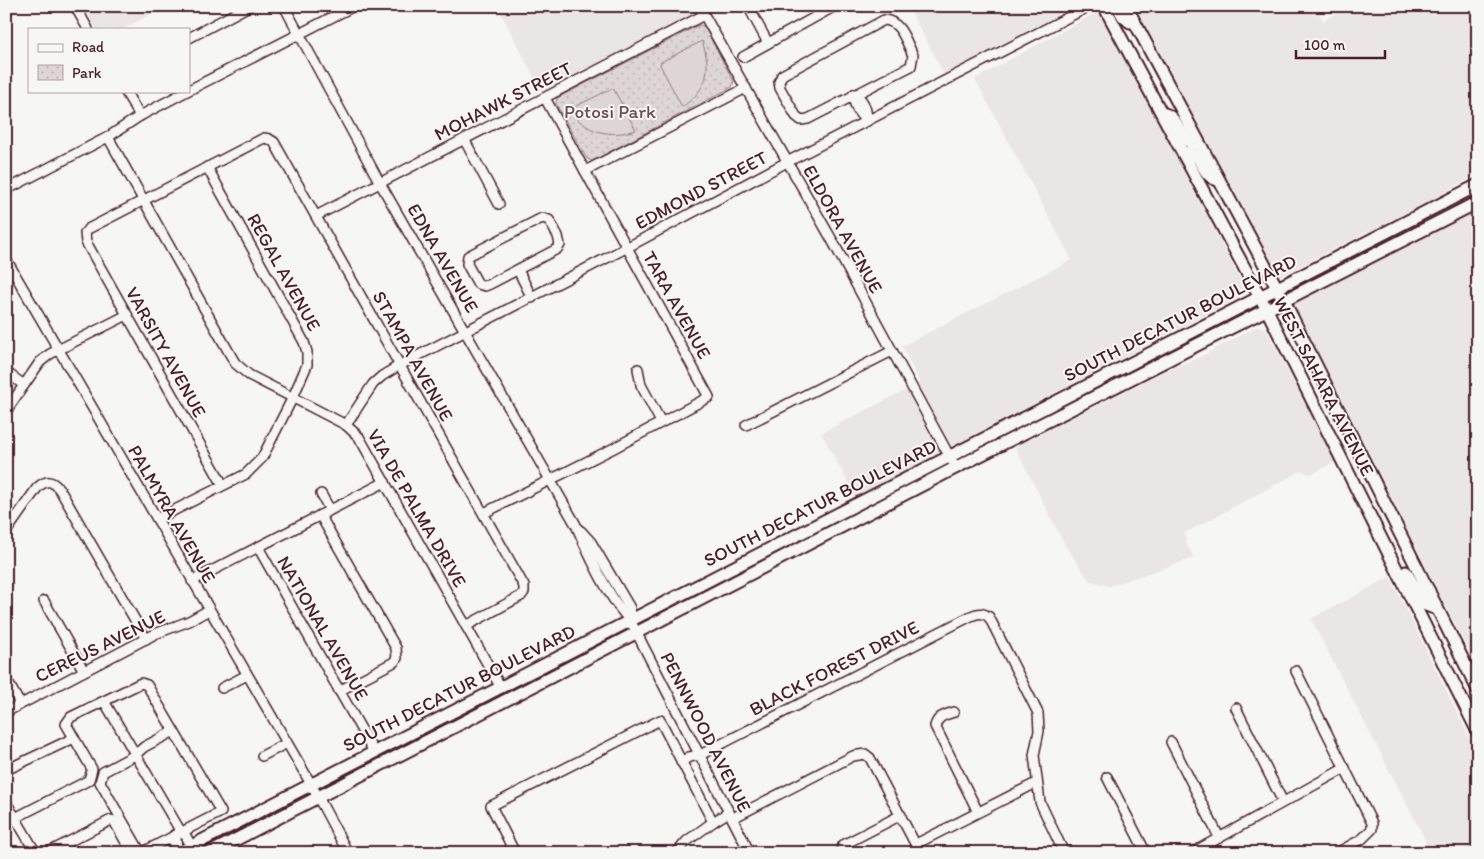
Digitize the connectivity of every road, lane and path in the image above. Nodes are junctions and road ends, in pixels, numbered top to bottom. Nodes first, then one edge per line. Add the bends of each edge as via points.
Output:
1 (75, 6) edge
2 (248, 6) edge
3 (284, 6) edge
4 (354, 6) edge
5 (699, 6) edge
6 (748, 6) edge
7 (835, 6) edge
8 (1090, 6) edge
9 (1104, 6) edge
10 (1117, 6) edge
11 (1126, 6) edge
12 (704, 15) junction
13 (87, 28) edge
14 (1137, 28) junction
15 (299, 34) junction
16 (190, 37) edge
17 (768, 43) junction
18 (743, 57) dead end
19 (746, 88) junction
20 (190, 90) edge
21 (126, 92) edge
22 (186, 92) edge
23 (854, 94) junction
24 (544, 98) junction
25 (1161, 112) junction
26 (140, 116) junction
27 (868, 121) junction
28 (108, 137) junction
29 (464, 139) junction
30 (1199, 143) junction
31 (1184, 154) junction
32 (787, 162) junction
33 (207, 167) junction
34 (585, 171) junction
35 (1220, 180) junction
36 (380, 183) junction
37 (1478, 184) edge
38 (6, 190) edge
39 (1478, 192) edge
40 (1459, 194) junction
41 (143, 200) junction
42 (499, 204) dead end
43 (1474, 204) edge
44 (316, 216) junction
45 (1437, 222) junction
46 (626, 248) junction
47 (6, 259) edge
48 (518, 270) junction
49 (1276, 287) junction
50 (1260, 296) junction
51 (532, 298) junction
52 (1284, 301) junction
53 (1267, 310) junction
54 (126, 314) junction
55 (466, 332) junction
56 (58, 349) junction
57 (892, 351) junction
58 (1153, 351) junction
59 (400, 365) junction
60 (638, 369) dead end
61 (6, 372) edge
62 (1106, 375) junction
63 (24, 385) junction
64 (1115, 388) junction
65 (293, 397) junction
66 (1313, 401) junction
67 (1070, 410) junction
68 (6, 411) edge
69 (1026, 417) junction
70 (661, 422) junction
71 (346, 424) junction
72 (746, 425) dead end
73 (1034, 429) junction
74 (1356, 446) junction
75 (1337, 449) junction
76 (949, 456) junction
77 (956, 468) junction
78 (550, 479) junction
79 (385, 482) junction
80 (1373, 482) junction
81 (223, 486) junction
82 (321, 494) dead end
83 (330, 510) junction
84 (840, 512) junction
85 (484, 514) junction
86 (320, 515) junction
87 (157, 519) junction
88 (6, 532) edge
89 (258, 547) junction
90 (771, 547) junction
91 (787, 556) junction
92 (1393, 562) junction
93 (192, 581) junction
94 (737, 582) junction
95 (1429, 591) junction
96 (1412, 600) junction
97 (44, 601) dead end
98 (1437, 609) junction
99 (209, 610) junction
100 (466, 626) junction
101 (633, 627) junction
102 (146, 639) junction
103 (84, 671) junction
104 (1296, 671) dead end
105 (247, 675) junction
106 (6, 679) edge
107 (500, 686) junction
108 (222, 688) dead end
109 (340, 690) junction
110 (1478, 690) edge
111 (104, 701) junction
112 (20, 704) junction
113 (1236, 708) dead end
114 (6, 712) edge
115 (954, 712) dead end
116 (468, 719) junction
117 (1477, 729) edge
118 (174, 731) junction
119 (74, 738) junction
120 (1171, 742) dead end
121 (286, 743) junction
122 (374, 752) junction
123 (135, 755) junction
124 (700, 755) junction
125 (262, 756) dead end
126 (683, 765) junction
127 (1345, 768) junction
128 (6, 770) edge
129 (1107, 777) dead end
130 (1036, 783) junction
131 (311, 784) junction
132 (318, 797) junction
133 (6, 802) edge
134 (1283, 802) junction
135 (978, 812) junction
136 (731, 815) junction
137 (901, 815) junction
138 (15, 818) junction
139 (713, 822) junction
140 (178, 832) junction
141 (1220, 838) junction
142 (191, 849) edge
143 (918, 849) edge
144 (840, 851) edge
145 (141, 852) edge
146 (36, 853) edge
147 (47, 853) edge
148 (132, 853) edge
149 (177, 853) edge
150 (210, 853) edge
151 (348, 853) edge
152 (515, 853) edge
153 (676, 853) edge
154 (750, 853) edge
155 (1064, 853) edge
156 (1146, 853) edge
157 (1192, 853) edge
158 (1337, 853) edge

1 - 13 street
2 - 16 street
3 - 15 street, EDNA AVENUE
4 - 15 street
5 - 12 street, ELDORA AVENUE
6 - 17 street
7 - 17 street
8 - 27 street, EDMOND STREET
9 - 25 main road, WEST SAHARA AVENUE
10 - 14 main road
11 - 14 main road, WEST SAHARA AVENUE
12 - 19 street, ELDORA AVENUE
12 - 24 street, MOHAWK STREET
14 - 30 main road, WEST SAHARA AVENUE
15 - 20 street
15 - 36 street, EDNA AVENUE
17 - 18 street
19 - 32 street, ELDORA AVENUE
19 - 34 street
21 - 26 street
22 - 26 street
23 - 23 street via 911,66 913,55 896,24 890,20 884,20 782,75 779,82 801,120
23 - 27 street via 860,97
24 - 29 street, MOHAWK STREET
24 - 34 street, TARA AVENUE
25 - 30 main road via 1170,115 1189,142
25 - 31 main road, WEST SAHARA AVENUE
26 - 28 street
27 - 32 street, EDMOND STREET
28 - 38 street
28 - 41 street, VIA DE PALMA DRIVE
29 - 36 street, MOHAWK STREET
29 - 42 street
30 - 35 main road, WEST SAHARA AVENUE
31 - 35 main road via 1195,154 1211,178
31 - 50 main road, WEST SAHARA AVENUE
32 - 46 street, EDMOND STREET
32 - 57 street, ELDORA AVENUE
33 - 41 street
33 - 44 street, STAMPA AVENUE via 264,138 269,139 274,142
33 - 65 street, REGAL AVENUE via 304,342 307,365
34 - 46 street, TARA AVENUE
35 - 49 main road, WEST SAHARA AVENUE
36 - 44 street, MOHAWK STREET
36 - 55 street, EDNA AVENUE
37 - 40 main road, SOUTH DECATUR BOULEVARD
39 - 43 main road via 1469,198
40 - 45 main road via 1457,202 1441,212
40 - 49 main road, SOUTH DECATUR BOULEVARD
41 - 54 street, VARSITY AVENUE via 86,233 86,242
41 - 65 street, VIA DE PALMA DRIVE via 235,362 249,375
43 - 45 main road, SOUTH DECATUR BOULEVARD
44 - 59 street, STAMPA AVENUE
45 - 52 main road, SOUTH DECATUR BOULEVARD
46 - 51 street, EDMOND STREET
46 - 70 street, TARA AVENUE via 710,397
47 - 56 street, PALMYRA AVENUE
48 - 48 street via 553,253 560,245 549,220 538,219 470,254 466,260 482,286
48 - 51 street
49 - 50 main road, SOUTH DECATUR BOULEVARD
49 - 52 main road, WEST SAHARA AVENUE
50 - 53 main road, WEST SAHARA AVENUE
50 - 58 main road, SOUTH DECATUR BOULEVARD
51 - 55 street, EDMOND STREET
52 - 53 main road, SOUTH DECATUR BOULEVARD
52 - 74 main road, WEST SAHARA AVENUE
53 - 64 main road, SOUTH DECATUR BOULEVARD
53 - 66 main road, WEST SAHARA AVENUE
54 - 56 street
54 - 81 street, VARSITY AVENUE
55 - 59 street, EDMOND STREET
55 - 78 street, EDNA AVENUE
56 - 63 street via 40,362
56 - 87 street, PALMYRA AVENUE
57 - 72 street
57 - 76 street, ELDORA AVENUE
58 - 62 main road, SOUTH DECATUR BOULEVARD
58 - 64 main road via 1115,378
59 - 71 street, EDMOND STREET via 373,384
59 - 85 street, STAMPA AVENUE
60 - 70 street via 641,385
61 - 63 street
62 - 67 main road via 1106,382
62 - 69 main road, SOUTH DECATUR BOULEVARD
63 - 68 street
64 - 67 main road, SOUTH DECATUR BOULEVARD
65 - 71 street, VIA DE PALMA DRIVE
65 - 81 street via 262,458 246,474
66 - 74 main road via 1328,417 1339,438
66 - 75 main road, WEST SAHARA AVENUE
67 - 73 main road, SOUTH DECATUR BOULEVARD
69 - 73 main road
69 - 76 main road, SOUTH DECATUR BOULEVARD
70 - 78 street
71 - 79 street, VIA DE PALMA DRIVE via 359,437
73 - 77 main road, SOUTH DECATUR BOULEVARD
74 - 80 main road, WEST SAHARA AVENUE
75 - 80 main road via 1350,454 1359,470
75 - 92 main road, WEST SAHARA AVENUE
76 - 77 street, ELDORA AVENUE
76 - 84 main road, SOUTH DECATUR BOULEVARD
77 - 91 main road, SOUTH DECATUR BOULEVARD
78 - 85 street
78 - 101 street, EDNA AVENUE via 630,608
79 - 83 street
79 - 100 street, VIA DE PALMA DRIVE
80 - 95 main road, WEST SAHARA AVENUE
81 - 87 street
82 - 83 street
83 - 86 street
84 - 90 main road, SOUTH DECATUR BOULEVARD
84 - 91 main road via 830,525 795,543
85 - 100 street, STAMPA AVENUE via 524,586 524,592
86 - 89 street
86 - 109 street via 396,648 394,662
87 - 93 street, PALMYRA AVENUE
88 - 102 street via 43,482 55,484
89 - 93 street
89 - 109 street, NATIONAL AVENUE
90 - 94 main road via 770,555 744,572
90 - 101 main road, SOUTH DECATUR BOULEVARD
91 - 94 main road, SOUTH DECATUR BOULEVARD
92 - 95 main road via 1407,573 1419,590
92 - 96 main road, WEST SAHARA AVENUE
93 - 99 street, PALMYRA AVENUE
94 - 101 main road, SOUTH DECATUR BOULEVARD
95 - 98 main road, WEST SAHARA AVENUE
96 - 98 main road via 1419,597
96 - 117 main road, WEST SAHARA AVENUE
97 - 103 street
98 - 110 main road, WEST SAHARA AVENUE
99 - 102 street, CEREUS AVENUE
99 - 105 street, PALMYRA AVENUE
100 - 107 street, VIA DE PALMA DRIVE
101 - 107 main road, SOUTH DECATUR BOULEVARD
101 - 116 main road, SOUTH DECATUR BOULEVARD
101 - 124 street, PENNWOOD AVENUE
102 - 103 street, CEREUS AVENUE
103 - 112 street, CEREUS AVENUE
104 - 127 street
105 - 108 street
105 - 121 street, PALMYRA AVENUE
106 - 112 street
107 - 116 main road via 502,692 497,698 468,713
107 - 122 main road, SOUTH DECATUR BOULEVARD
109 - 122 street, NATIONAL AVENUE
111 - 118 street via 142,683 147,685
111 - 119 street via 71,717 66,724
111 - 123 street
112 - 114 street, CEREUS AVENUE
113 - 134 street
115 - 135 street via 942,716 935,726
116 - 132 main road, SOUTH DECATUR BOULEVARD
118 - 123 street
118 - 140 street via 221,812
119 - 128 street
119 - 138 street via 92,769 89,780
120 - 141 street
121 - 125 street
121 - 131 street, PALMYRA AVENUE
122 - 131 main road, SOUTH DECATUR BOULEVARD
123 - 140 street
123 - 145 street via 103,772 100,782
124 - 126 street, BLACK FOREST DRIVE via 692,764
124 - 130 street, BLACK FOREST DRIVE via 978,613 989,617 1038,713 1039,731 1034,755
124 - 136 street, PENNWOOD AVENUE
126 - 139 street
126 - 152 street via 660,720 491,806
127 - 134 street
127 - 158 street via 1372,829 1362,839
129 - 156 street
130 - 135 street
130 - 155 street via 1040,802
131 - 132 street, PALMYRA AVENUE
131 - 142 main road, SOUTH DECATUR BOULEVARD
132 - 150 main road, SOUTH DECATUR BOULEVARD
132 - 151 street, PALMYRA AVENUE
133 - 138 street
134 - 141 street
135 - 143 street
136 - 137 street via 853,756 865,754
136 - 139 street
136 - 154 street, PENNWOOD AVENUE
137 - 143 street
137 - 144 street via 843,845
138 - 146 street
139 - 153 street
140 - 142 street via 186,836
140 - 145 street
140 - 149 main road
141 - 157 street
142 - 149 main road, SOUTH DECATUR BOULEVARD
147 - 148 street via 111,820

